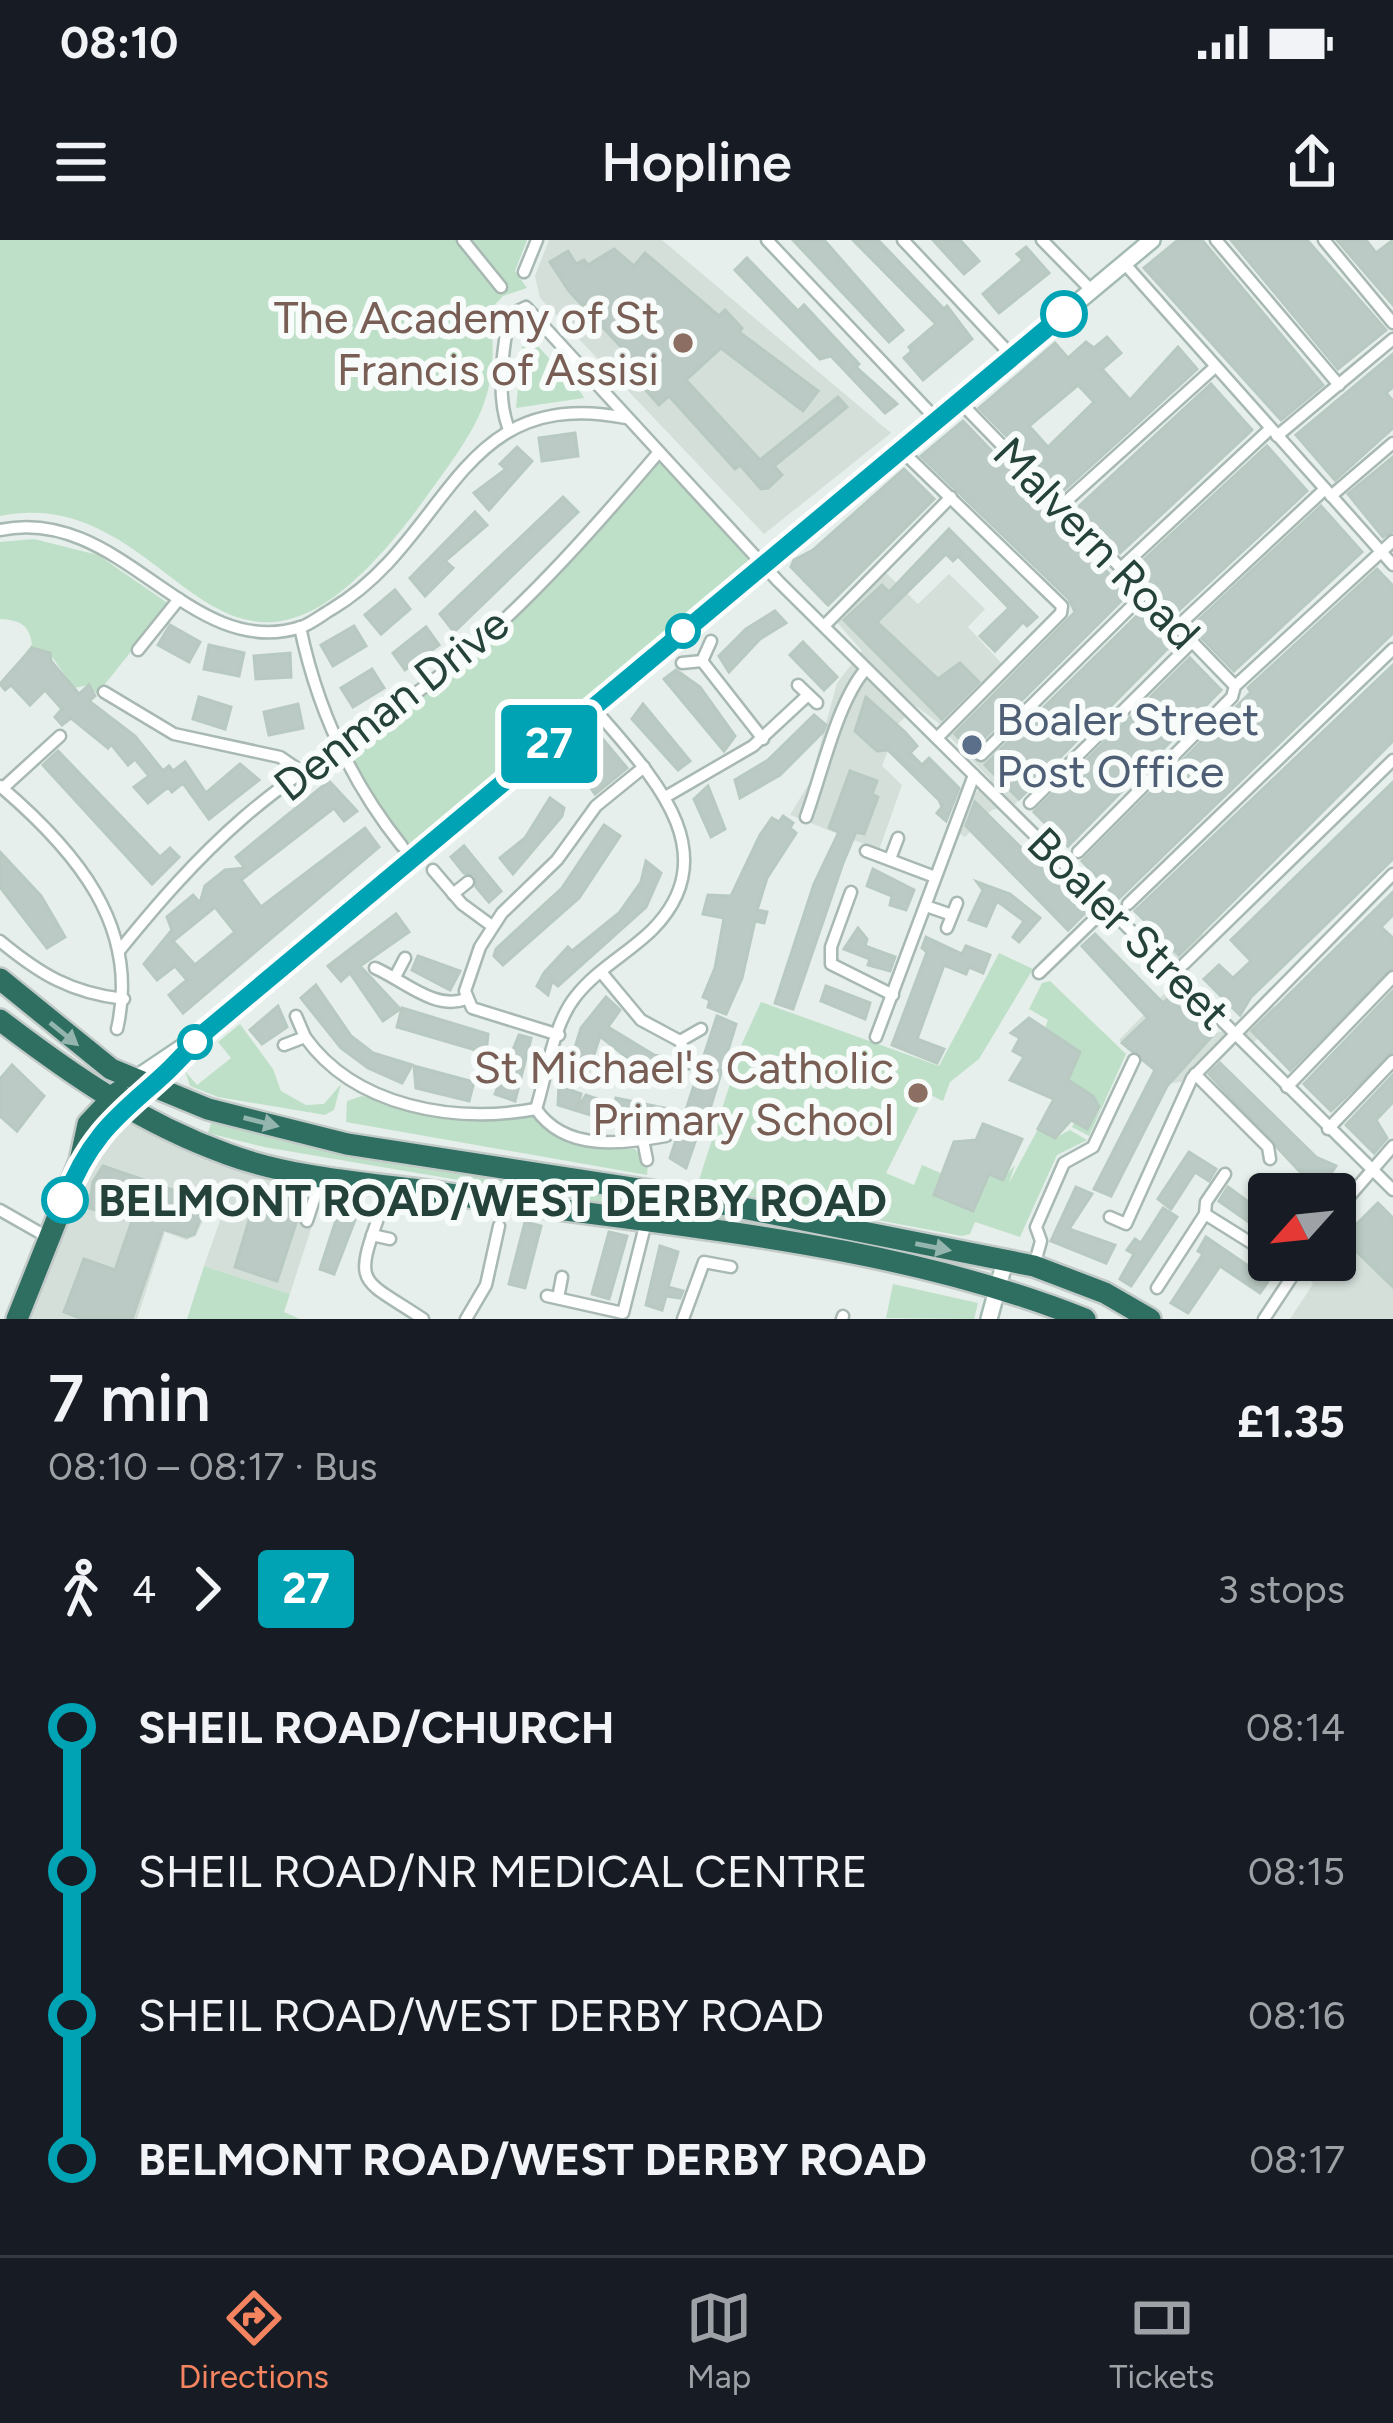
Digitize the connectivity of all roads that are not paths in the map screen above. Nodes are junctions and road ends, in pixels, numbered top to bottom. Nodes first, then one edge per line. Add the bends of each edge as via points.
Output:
1 (463, 240) edge
2 (537, 240) edge
3 (767, 240) edge
4 (903, 240) edge
5 (1042, 240) edge
6 (1152, 240) edge
7 (1216, 240) edge
8 (1324, 240) edge
9 (1124, 263) junction
10 (524, 272) dead end
11 (501, 287) dead end
12 (1092, 290) junction
13 (1393, 323) edge
14 (1393, 339) edge
15 (1012, 356) junction
16 (1215, 367) junction
17 (1339, 385) junction
18 (959, 401) junction
19 (629, 418) junction
20 (936, 419) junction
21 (508, 427) junction
22 (1274, 432) junction
23 (1393, 443) edge
24 (659, 452) junction
25 (905, 455) junction
26 (1328, 492) junction
27 (951, 497) junction
28 (1062, 506) junction
29 (0, 530) edge
30 (1393, 541) edge
31 (1381, 551) junction
32 (763, 565) junction
33 (1393, 565) edge
34 (1121, 566) junction
35 (1146, 592) junction
36 (179, 599) junction
37 (824, 626) junction
38 (1178, 626) junction
39 (301, 627) junction
40 (1193, 640) junction
41 (711, 641) dead end
42 (138, 650) dead end
43 (1393, 650) edge
44 (702, 661) junction
45 (682, 663) dead end
46 (866, 669) junction
47 (1235, 686) junction
48 (104, 692) dead end
49 (808, 694) dead end
50 (593, 707) junction
51 (60, 736) dead end
52 (937, 737) junction
53 (763, 739) junction
54 (339, 748) junction
55 (981, 755) dead end
56 (1393, 760) edge
57 (644, 767) junction
58 (302, 772) junction
59 (974, 776) junction
60 (1, 787) edge
61 (667, 796) junction
62 (1030, 803) dead end
63 (806, 817) dead end
64 (898, 838) dead end
65 (402, 847) dead end
66 (866, 851) dead end
67 (1078, 851) dead end
68 (890, 859) junction
69 (433, 870) dead end
70 (1393, 874) edge
71 (935, 877) junction
72 (468, 882) dead end
73 (453, 894) junction
74 (1128, 904) dead end
75 (926, 906) junction
76 (1107, 907) junction
77 (860, 908) dead end
78 (952, 915) dead end
79 (492, 926) junction
80 (0, 941) edge
81 (119, 951) junction
82 (405, 958) dead end
83 (1184, 964) dead end
84 (375, 968) dead end
85 (602, 971) junction
86 (1039, 973) dead end
87 (395, 977) junction
88 (1393, 977) edge
89 (0, 979) edge
90 (893, 995) junction
91 (466, 999) junction
92 (124, 1000) junction
93 (296, 1016) dead end
94 (0, 1020) edge
95 (701, 1029) dead end
96 (117, 1030) dead end
97 (1234, 1032) junction
98 (559, 1035) junction
99 (305, 1036) junction
100 (876, 1037) dead end
101 (680, 1041) junction
102 (284, 1045) dead end
103 (1134, 1060) dead end
104 (1393, 1061) edge
105 (689, 1063) dead end
106 (1195, 1074) junction
107 (143, 1082) junction
108 (1287, 1087) junction
109 (115, 1103) junction
110 (536, 1109) junction
111 (1328, 1130) junction
112 (666, 1136) dead end
113 (643, 1140) junction
114 (1393, 1146) edge
115 (1270, 1159) dead end
116 (647, 1160) dead end
117 (1368, 1171) junction
118 (1226, 1174) dead end
119 (322, 1175) junction
120 (1356, 1187) edge
121 (1393, 1190) edge
122 (0, 1210) edge
123 (380, 1213) dead end
124 (1205, 1214) junction
125 (1110, 1217) dead end
126 (647, 1219) junction
127 (307, 1221) dead end
128 (499, 1226) dead end
129 (372, 1235) junction
130 (50, 1239) junction
131 (390, 1239) dead end
132 (1248, 1240) edge
133 (1005, 1261) junction
134 (1034, 1266) junction
135 (731, 1267) dead end
136 (562, 1277) dead end
137 (1289, 1281) edge
138 (1000, 1285) junction
139 (1156, 1288) dead end
140 (17, 1319) edge
141 (423, 1319) edge
142 (466, 1319) edge
143 (683, 1319) edge
144 (989, 1319) edge
145 (1085, 1319) edge
146 (1150, 1319) edge
147 (1264, 1319) edge

1 - 11 street
2 - 10 street
3 - 20 street
4 - 15 street
5 - 12 street
6 - 9 main road
7 - 17 street
8 - 13 street
9 - 12 main road
9 - 16 street
12 - 15 main road
14 - 17 street
15 - 18 main road
16 - 22 street
16 - 28 street
17 - 22 street
18 - 20 main road
18 - 28 street, Malvern Road
19 - 21 street via 569,412
19 - 21 street, Boaler Street via 526,307 509,315 501,407
19 - 24 street, Boaler Street
20 - 25 main road
21 - 39 street via 466,466 388,566
22 - 26 street
22 - 34 street
23 - 26 street
24 - 32 street, Boaler Street
24 - 54 street, Denman Drive via 506,619
25 - 27 street
25 - 32 main road
26 - 31 street
26 - 38 street
27 - 37 street
27 - 52 street via 1062,605
28 - 34 street, Malvern Road
29 - 36 street via 66,530 129,561
30 - 31 street
31 - 33 street
31 - 47 street
32 - 37 street, Boaler Street
32 - 50 main road
34 - 35 street, Malvern Road
35 - 38 street, Malvern Road
35 - 55 street
36 - 39 street via 255,632
36 - 42 street
37 - 46 street, Boaler Street
38 - 40 street, Malvern Road
39 - 54 street
40 - 47 street, Malvern Road
40 - 62 street
41 - 44 street
43 - 74 street
44 - 45 street
44 - 53 street
46 - 52 street, Boaler Street
46 - 63 street via 847,690
47 - 67 street via 1232,698
48 - 58 street via 174,734 280,758
49 - 53 street
50 - 57 street
50 - 107 main road
51 - 60 street
52 - 59 street, Boaler Street
53 - 61 street
54 - 58 street, Denman Drive
54 - 65 street
56 - 83 street
57 - 61 street
57 - 79 street via 596,806
58 - 81 street, Denman Drive via 162,894
59 - 71 street
59 - 76 street, Boaler Street
60 - 81 street via 83,872
61 - 85 street via 682,844 679,883 653,928
64 - 68 street
66 - 68 street
68 - 71 street
69 - 73 street
70 - 97 street
71 - 75 street
72 - 73 street
73 - 79 street
75 - 78 street
75 - 90 street
76 - 86 street
76 - 97 street, Boaler Street
77 - 90 street via 849,898 832,964
79 - 91 street
80 - 92 street via 76,992
81 - 92 street
82 - 87 street
84 - 87 street
85 - 98 street via 574,998
85 - 101 street via 647,1026
87 - 91 street via 444,1002
88 - 108 street
89 -> 107 highway via 89,1053
90 - 100 street
91 - 98 street via 472,1008
92 - 96 street
93 - 99 street
94 - 109 highway
95 - 101 street
97 - 106 street
97 - 108 street, Boaler Street
98 - 110 street
99 - 102 street
99 - 110 street via 337,1074 380,1097 463,1112
101 - 105 street
103 - 134 street via 1093,1147 1064,1163 1036,1227
104 - 111 street
106 - 115 street via 1268,1147
106 - 125 street via 1126,1224
107 - 109 highway
107 -> 133 highway via 208,1109 346,1144 677,1196
108 - 111 street, Boaler Street
109 - 119 highway via 230,1156
109 - 130 highway via 80,1161
110 - 113 street via 580,1138
111 - 117 street, Boaler Street
112 - 113 street
113 - 116 street
114 - 117 street
117 - 120 street
117 - 121 street, Boaler Street
118 - 124 street
119 - 126 highway
119 - 127 street
122 - 130 street
123 - 129 street
124 - 132 street
124 - 139 street
126 - 136 street via 623,1313 552,1297
126 - 138 highway
128 - 142 street via 486,1285
129 - 131 street
129 - 141 street via 365,1278
130 - 140 highway
133 - 134 highway
133 - 138 main road
134 - 146 highway
135 - 143 street via 704,1262
137 - 147 street
138 - 144 main road
138 - 145 highway

